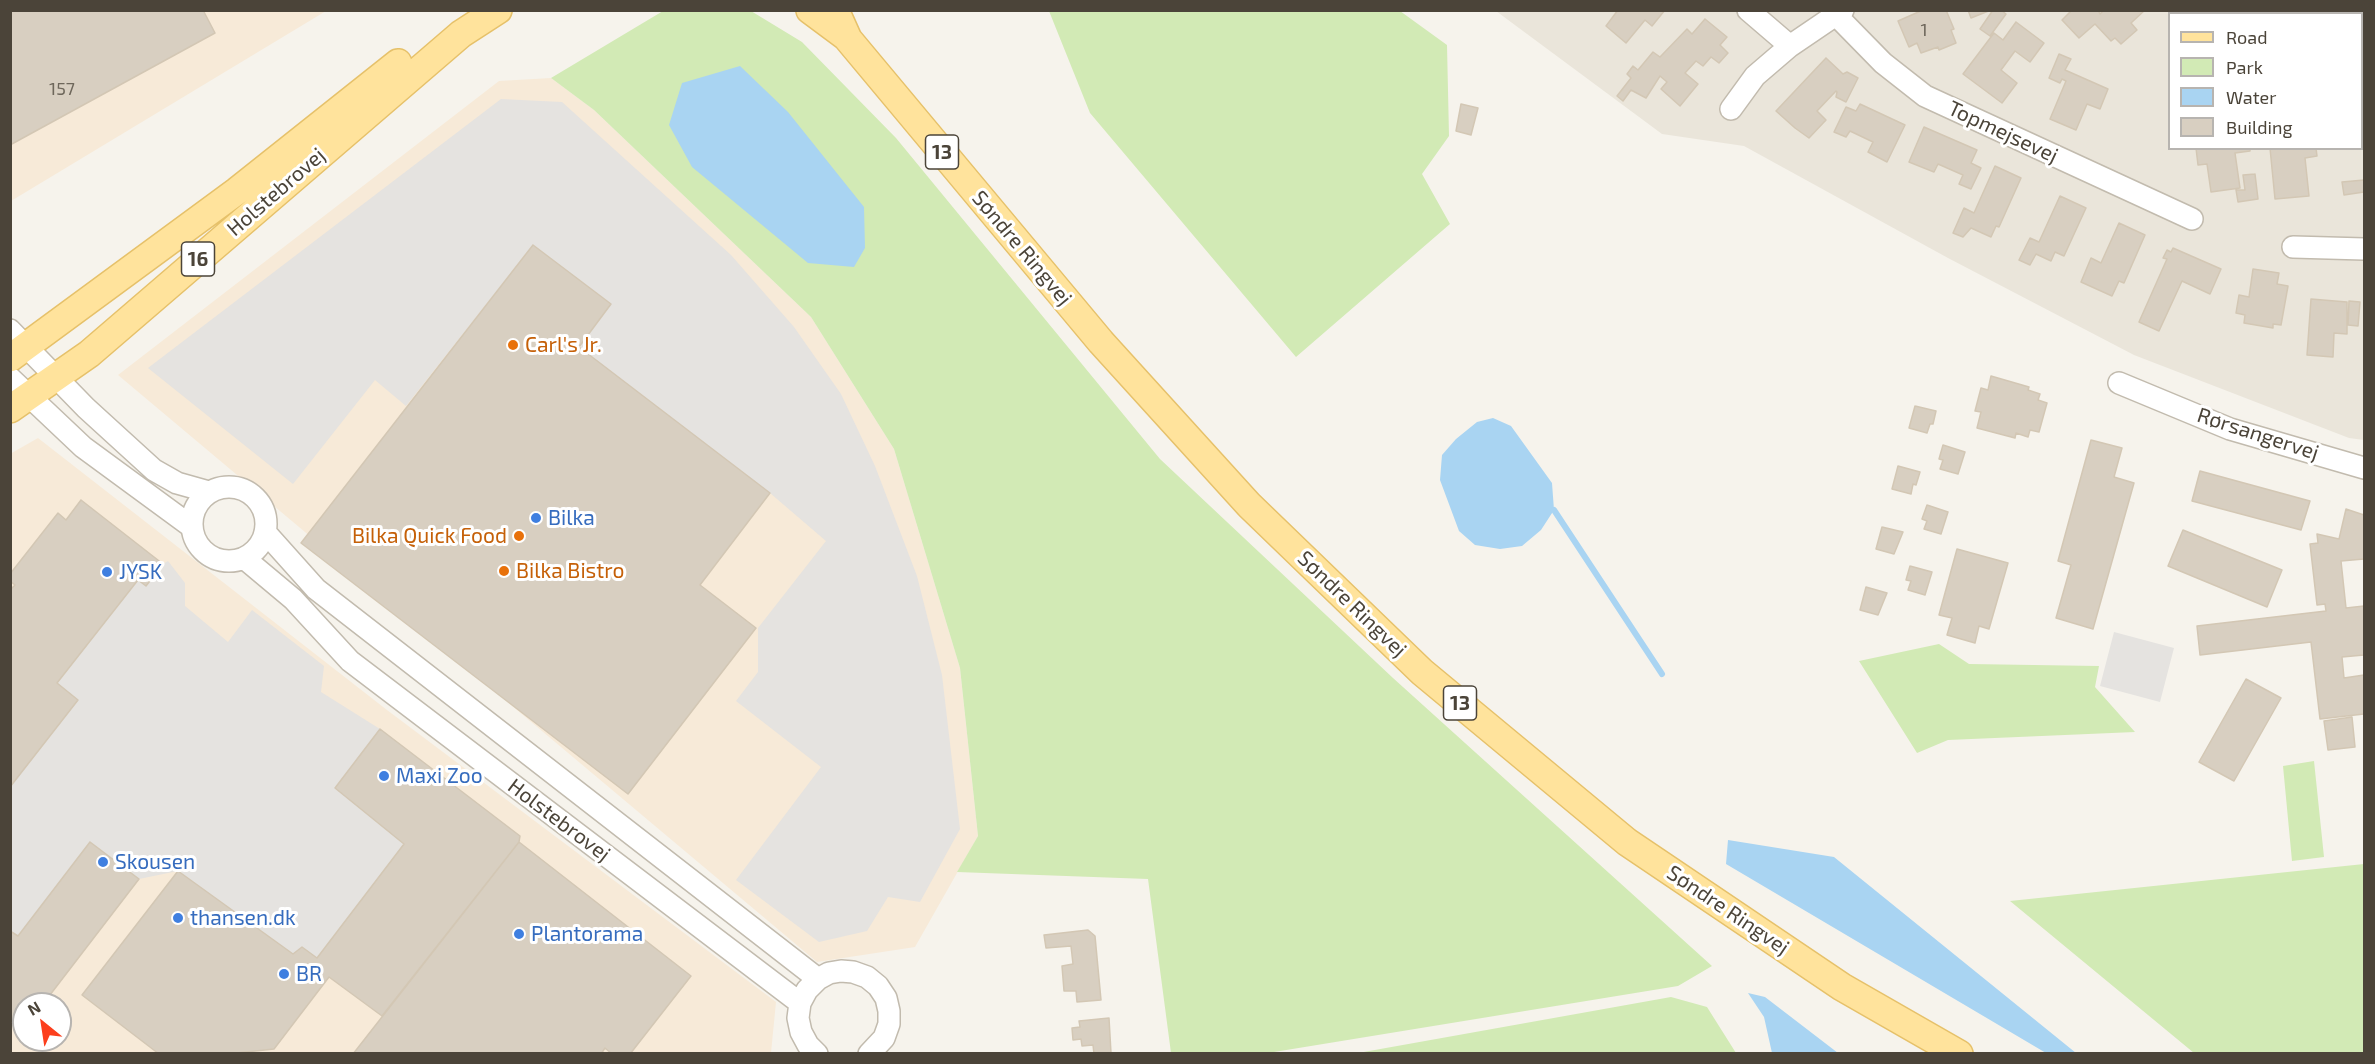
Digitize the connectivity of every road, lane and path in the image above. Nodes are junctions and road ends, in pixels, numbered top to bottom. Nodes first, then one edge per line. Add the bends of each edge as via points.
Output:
1 (462, 10) edge
2 (498, 10) edge
3 (810, 10) edge
4 (835, 10) edge
5 (1748, 10) edge
6 (1839, 12) edge
7 (848, 39) junction
8 (1790, 46) junction
9 (1731, 108) dead end
10 (2192, 219) dead end
11 (2293, 247) dead end
12 (2364, 249) edge
13 (16, 345) edge
14 (57, 377) junction
15 (10, 378) edge
16 (2119, 383) dead end
17 (20, 403) edge
18 (2364, 468) edge
19 (209, 492) junction
20 (192, 527) junction
21 (266, 532) junction
22 (244, 558) junction
23 (818, 979) junction
24 (800, 1004) junction
25 (817, 1053) edge
26 (869, 1053) edge
27 (1959, 1053) edge

1 - 13 main road, Holstebrovej / 16 via 237,191
2 - 14 main road, Holstebrovej / 16 via 460,34 89,354
3 - 7 main road, Søndre Ringvej / 13
4 - 7 main road, Søndre Ringvej / 13
5 - 8 street
6 - 8 street
6 - 10 street, Topmejsevej via 1882,63 1925,96
7 - 27 main road, Søndre Ringvej / 13 via 1101,342 1249,505 1422,672 1627,842 1842,987
8 - 9 street via 1755,76
11 - 12 street
13 - 14 street, Holstebrovej
14 - 17 main road, Holstebrovej / 16
14 - 19 street, Holstebrovej via 154,470 177,483
15 - 17 street
16 - 18 street, Rørsangervej via 2230,429
17 - 20 street
19 - 20 street via 196,507
19 - 21 street via 228,486 249,492 264,509
20 - 22 street via 201,548 210,556 221,560
21 - 22 street via 261,543
21 - 23 street, Holstebrovej via 316,589
22 - 24 street, Holstebrovej via 293,599 350,662
23 - 24 street
23 - 26 street via 829,973 854,972 878,986 886,998 889,1024 884,1038
24 - 25 street via 801,1032

